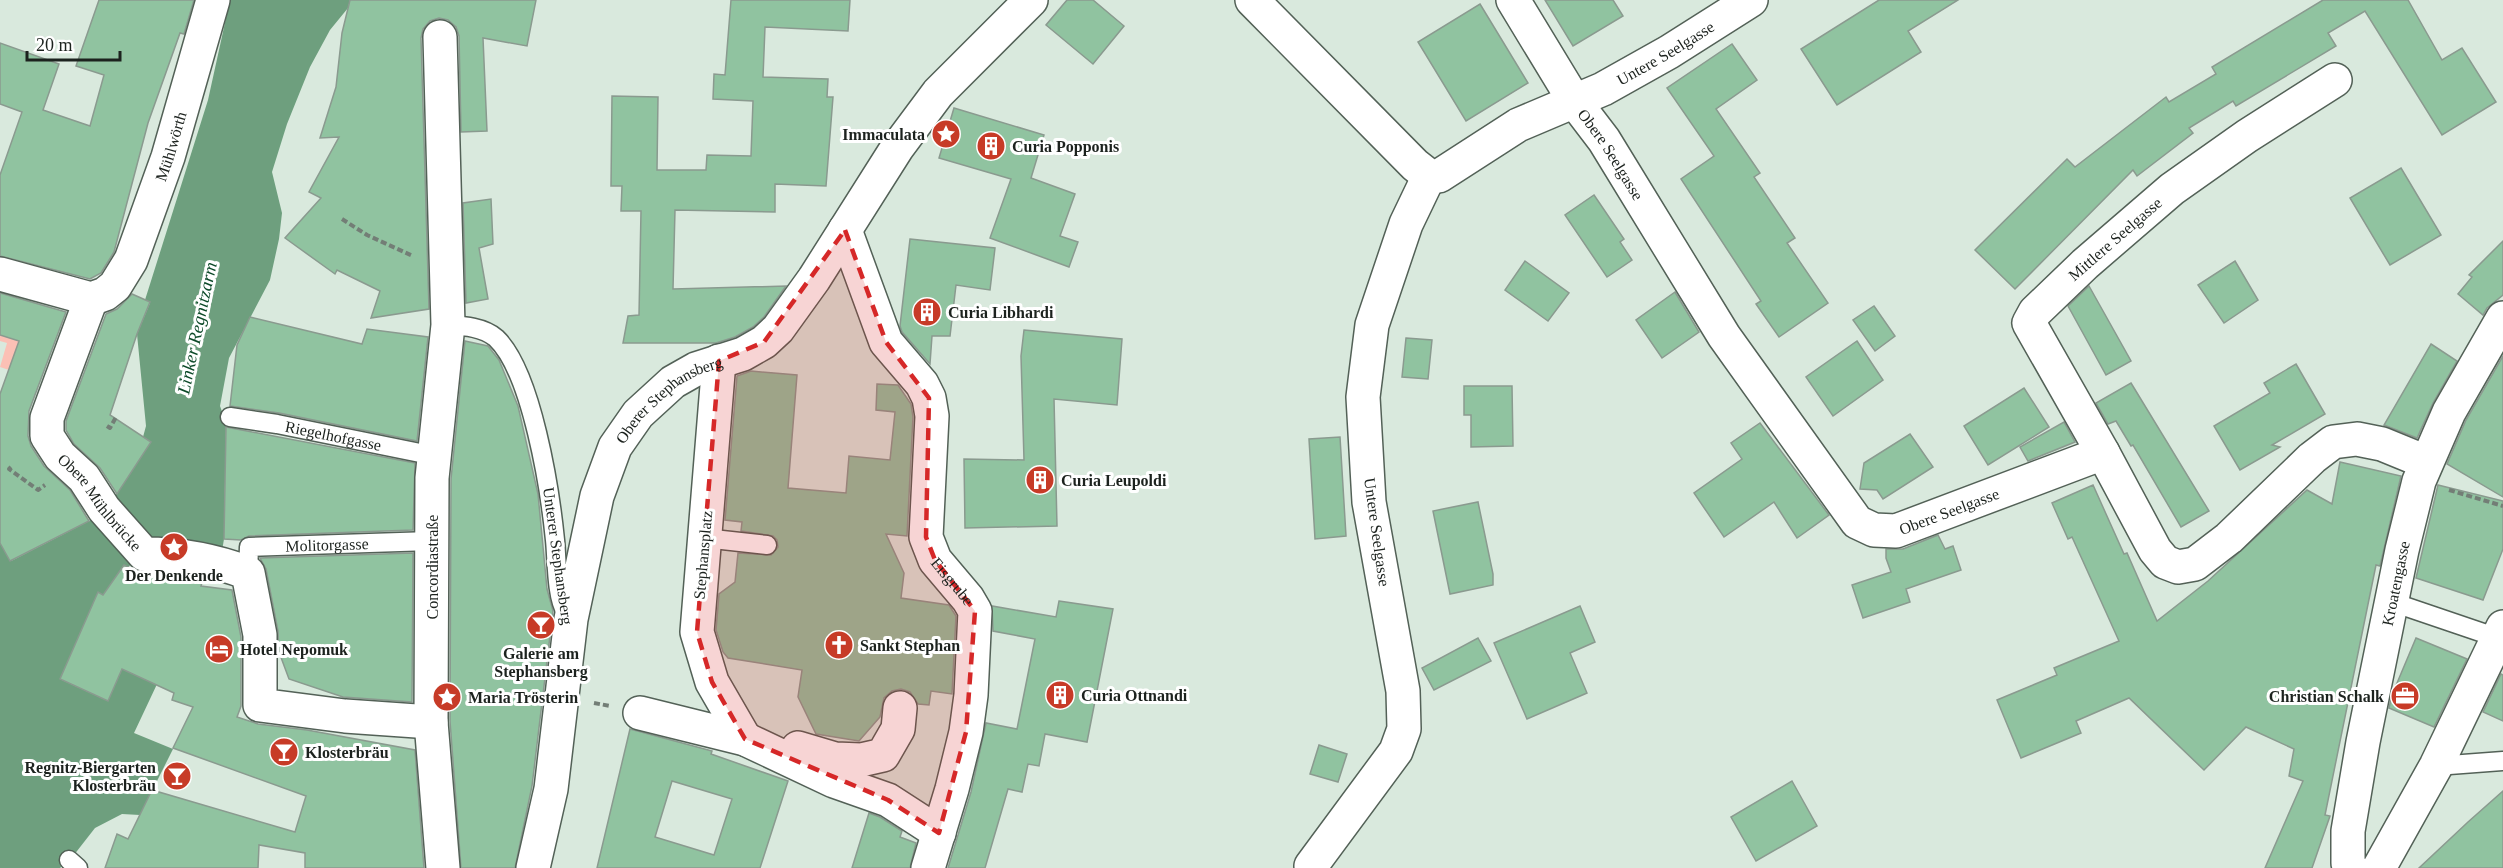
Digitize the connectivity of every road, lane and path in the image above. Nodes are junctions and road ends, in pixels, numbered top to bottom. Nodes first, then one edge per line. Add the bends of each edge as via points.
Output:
1 (213, 0) edge
2 (1031, 0) edge
3 (1252, 0) edge
4 (1513, 0) edge
5 (1751, 0) edge
6 (440, 37) dead end
7 (2335, 80) dead end
8 (1575, 102) junction
9 (1428, 176) junction
10 (342, 219) dead end
11 (845, 230) junction
12 (447, 267) junction
13 (0, 274) edge
14 (103, 293) junction
15 (2503, 318) edge
16 (448, 325) junction
17 (719, 361) junction
18 (116, 417) dead end
19 (230, 417) dead end
20 (106, 426) dead end
21 (2103, 453) junction
22 (435, 456) junction
23 (2423, 471) junction
24 (2503, 506) edge
25 (704, 538) junction
26 (431, 541) junction
27 (767, 545) dead end
28 (234, 568) junction
29 (2392, 602) junction
30 (571, 619) junction
31 (2500, 632) edge
32 (594, 703) dead end
33 (605, 705) dead end
34 (900, 708) dead end
35 (640, 713) dead end
36 (431, 722) junction
37 (755, 744) junction
38 (2503, 761) edge
39 (2436, 766) junction
40 (939, 833) junction
41 (1310, 867) edge
42 (443, 868) edge
43 (533, 868) edge
44 (928, 868) edge
45 (2351, 868) edge
46 (2379, 868) edge

1 - 14 street, Mühlwörth via 168,157 131,260
2 - 11 street, Oberer Stephansberg via 938,93 897,148
3 - 9 street
4 - 8 street
5 - 8 street, Untere Seelgasse via 1669,52
6 - 12 street, Concordiastraße
7 - 21 street, Mittlere Seelgasse via 2172,189 2035,312 2029,323
8 - 9 street, Untere Seelgasse via 1518,125 1439,176
8 - 21 street, Obere Seelgasse via 1604,140 1724,336 1857,522 1874,530 1896,531
9 - 41 street, Untere Seelgasse via 1406,224 1372,325 1363,397 1369,502 1403,691 1404,729 1396,751
10 - 12 path via 398,251
11 - 17 street, Oberer Stephansberg via 778,329 743,354
11 - 40 street, Eisgrube via 886,342 929,398 932,416 926,537 935,560 975,611 966,732
12 - 16 street, Concordiastraße
13 - 14 street
14 - 28 street, Obere Mühlbrücke via 47,418 47,436 144,554 176,554
15 - 23 street, Kroatengasse via 2449,412
16 - 22 street, Concordiastraße
16 - 30 lane, Unterer Stephansberg via 471,326 495,338 513,361 546,468 564,609
17 - 25 street, Stephansplatz
17 - 30 street, Oberer Stephansberg via 673,381 638,414 615,447 597,496
18 - 20 path via 110,428
19 - 22 lane, Riegelhofgasse
21 - 23 street via 2155,550 2165,562 2178,567 2195,564 2229,538 2333,442 2357,439 2382,444
22 - 26 street, Concordiastraße
23 - 24 path
23 - 29 street, Kroatengasse
25 - 27 lane
25 - 37 street, Stephansplatz via 697,632 712,682
26 - 28 lane, Molitorgasse via 249,547
26 - 36 street, Concordiastraße
28 - 36 street via 260,635 260,705
29 - 31 lane
29 - 45 street, Kroatengasse via 2348,831
30 - 43 street, Unterer Stephansberg via 551,789
31 - 39 street
32 - 33 path
34 - 37 street via 898,729 883,755 861,760 835,759 800,748
35 - 37 street
36 - 42 street, Concordiastraße
37 - 40 street via 834,781 888,800
38 - 39 lane
39 - 46 street
40 - 44 street, Eisgrube

